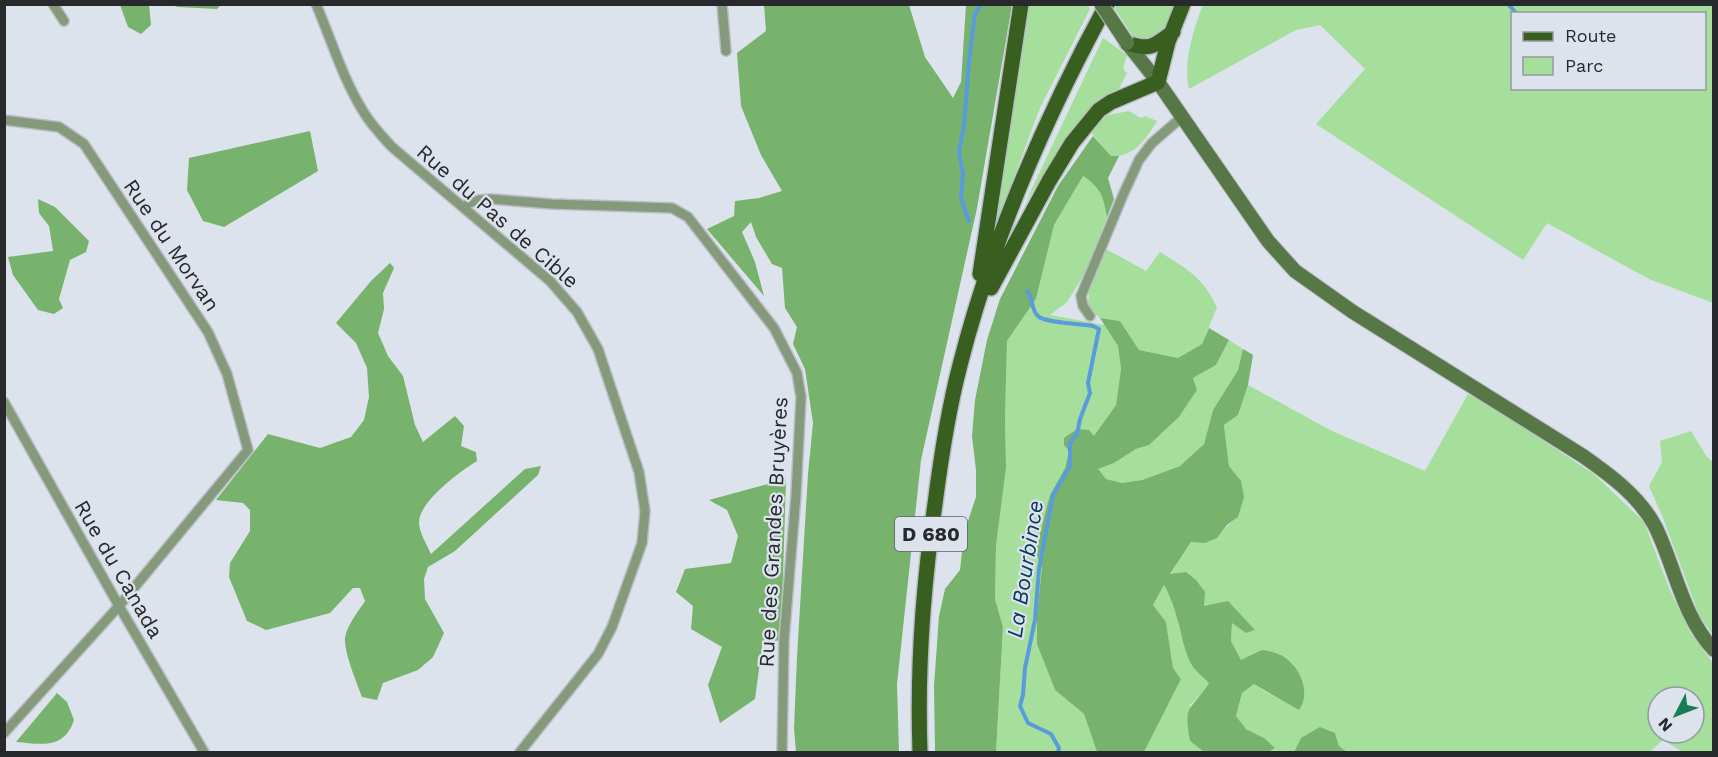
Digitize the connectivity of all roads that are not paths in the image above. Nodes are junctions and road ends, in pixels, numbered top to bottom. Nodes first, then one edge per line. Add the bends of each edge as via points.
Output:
1 (53, 4) edge
2 (316, 4) edge
3 (722, 4) edge
4 (1021, 4) edge
5 (1101, 4) edge
6 (1107, 4) edge
7 (1183, 4) edge
8 (64, 21) dead end
9 (1173, 32) junction
10 (1127, 43) junction
11 (726, 51) dead end
12 (1158, 82) junction
13 (1182, 117) junction
14 (4, 120) edge
15 (464, 207) junction
16 (1090, 316) dead end
17 (973, 319) junction
18 (4, 402) edge
19 (119, 606) junction
20 (1713, 650) edge
21 (4, 733) edge
22 (204, 753) edge
23 (520, 753) edge
24 (782, 753) edge
25 (920, 753) edge

1 - 8 street
2 - 15 street, Rue du Pas de Cible via 362,110 376,130
3 - 11 street
4 - 17 main road
5 - 10 main road, bridge
6 - 17 main road, D 680 via 1030,161
7 - 9 main road
9 - 10 main road via 1156,45 1142,48
9 - 12 main road
10 - 12 main road
12 - 13 main road
12 - 17 main road via 1099,110 1072,143
13 - 16 street via 1139,160 1081,296
13 - 20 main road via 1268,241 1295,271 1353,312 1583,456 1629,493 1654,524 1691,614
14 - 19 street, Rue du Morvan via 59,127 84,144 208,332 227,374 248,450
15 - 23 street, Rue du Pas de Cible via 550,281 577,312 598,349 612,387 639,472 645,510 642,543 612,627 598,654
15 - 24 street, Rue des Grandes Bruyères via 491,199 672,208 688,217 774,328 797,373 801,397 784,640
17 - 25 main road, D 680 via 942,450 931,528 922,609
18 - 19 street, Rue du Canada
19 - 21 street
19 - 22 street, Rue du Canada

